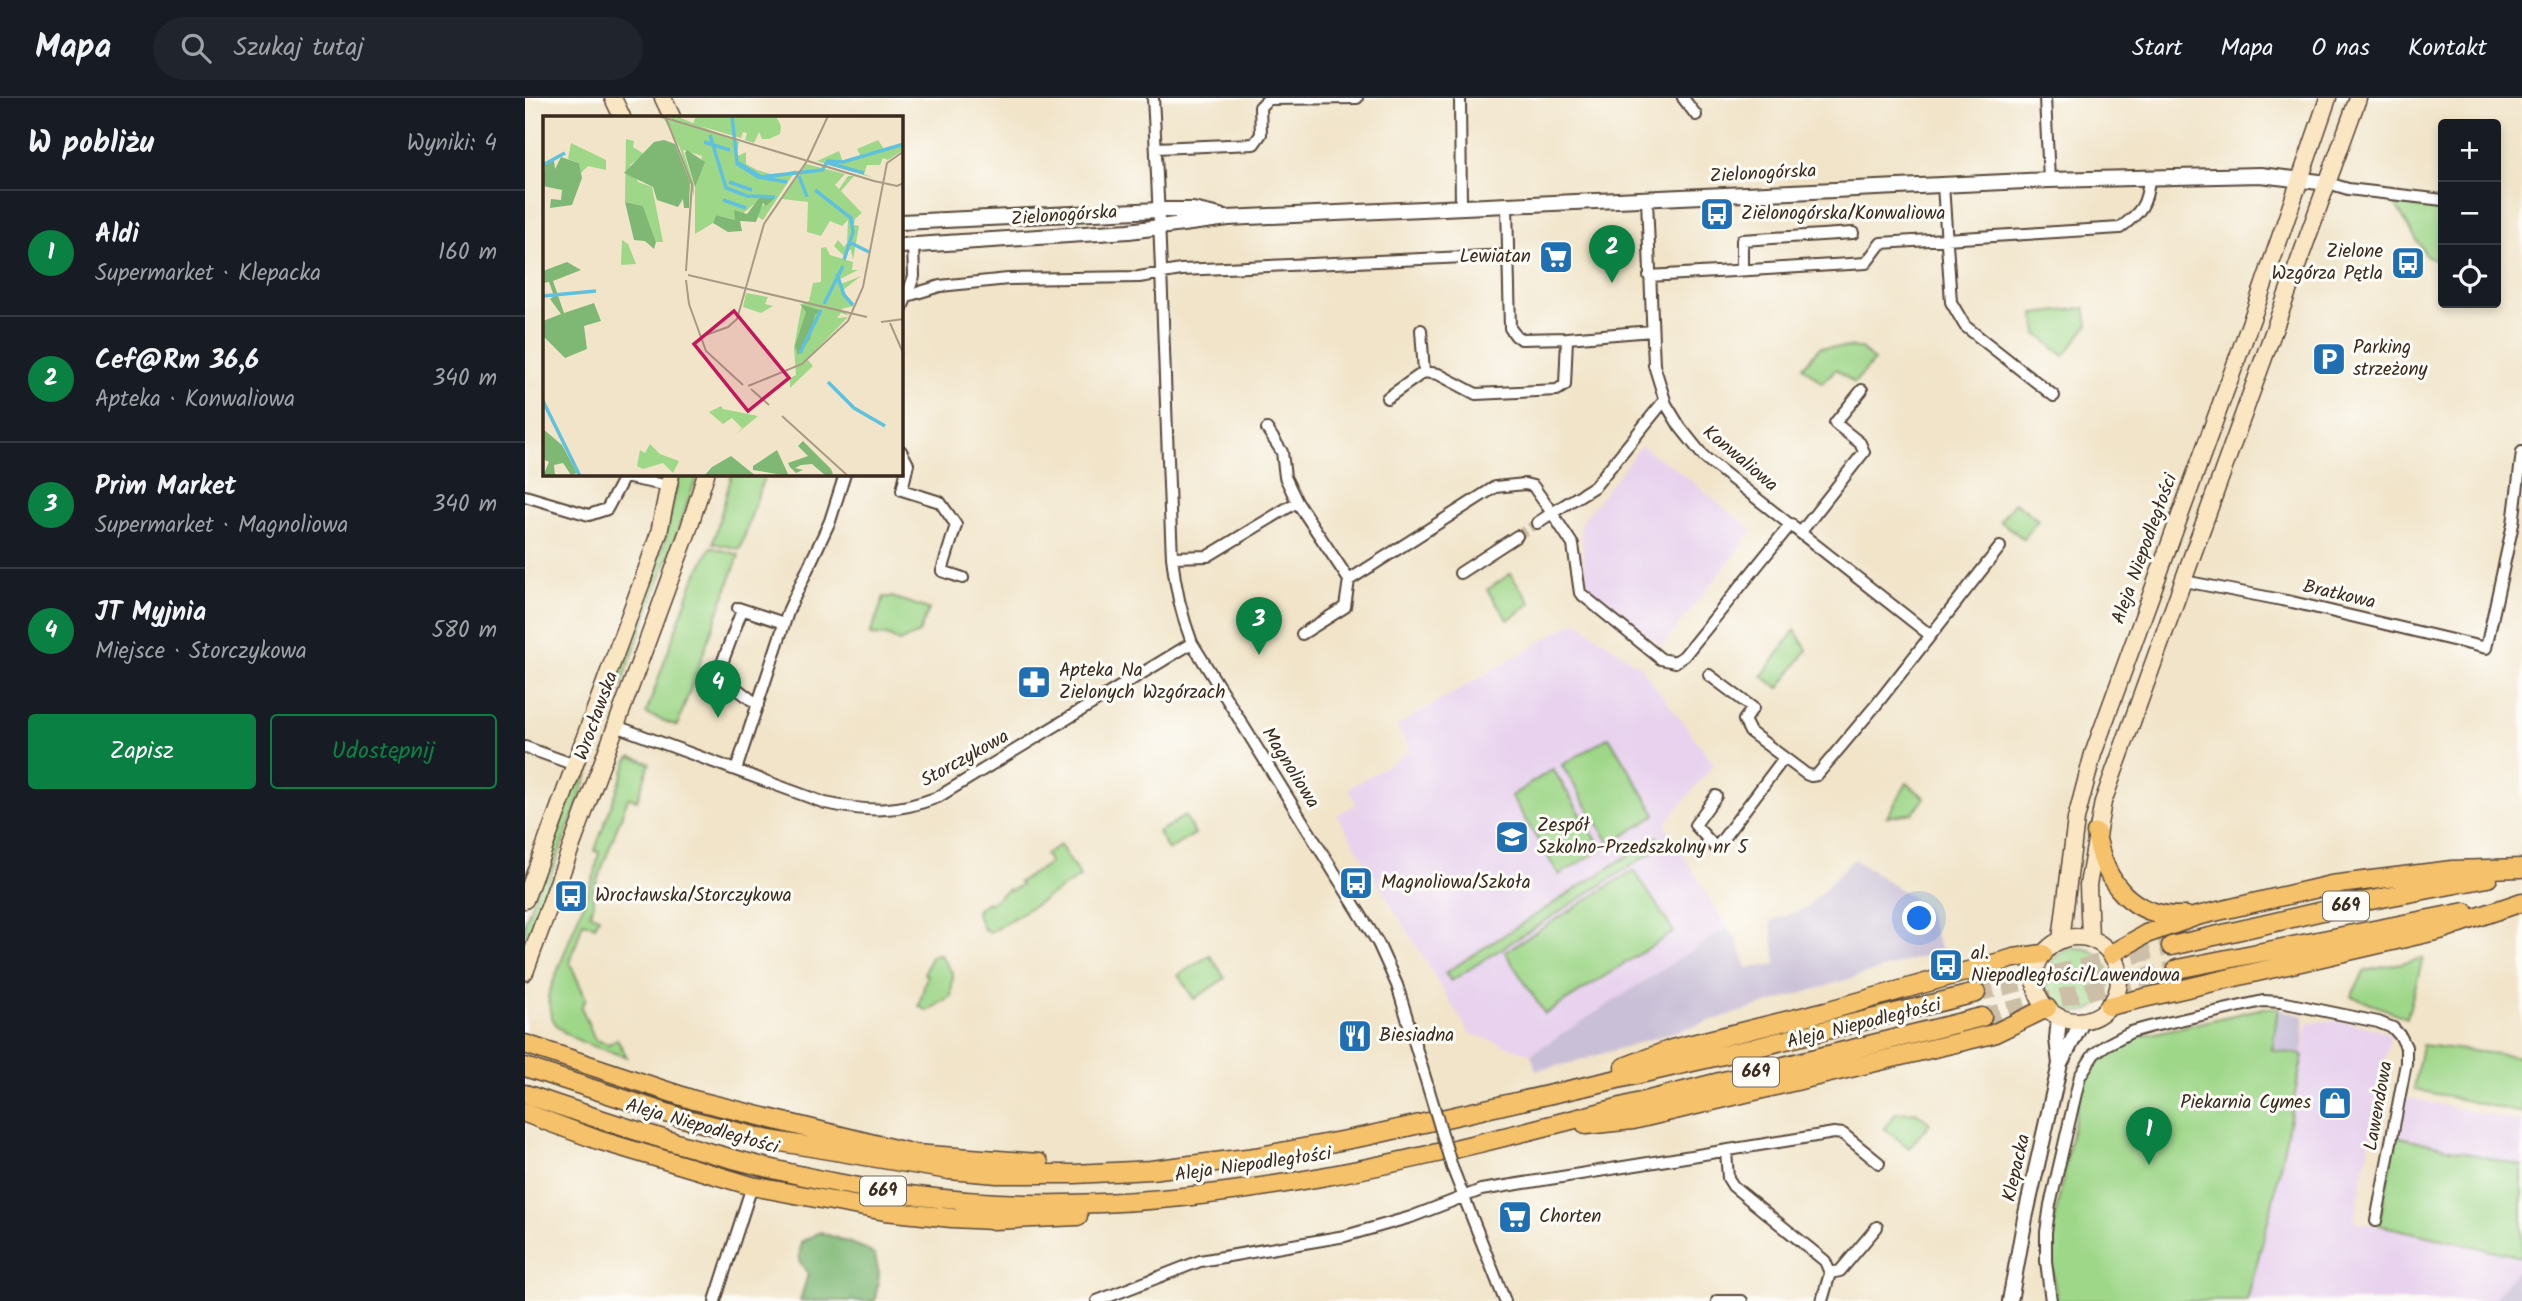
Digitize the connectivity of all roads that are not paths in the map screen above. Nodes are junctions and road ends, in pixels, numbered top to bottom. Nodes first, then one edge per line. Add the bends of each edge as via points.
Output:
1 (613, 98) edge
2 (663, 98) edge
3 (1153, 98) edge
4 (1357, 98) edge
5 (1460, 98) edge
6 (1683, 98) edge
7 (2045, 98) edge
8 (2328, 98) edge
9 (2358, 98) edge
10 (1267, 99) edge
11 (1696, 115) dead end
12 (622, 116) edge
13 (672, 116) edge
14 (1156, 148) junction
15 (2148, 178) junction
16 (2300, 179) junction
17 (2049, 180) junction
18 (2327, 183) junction
19 (1943, 185) junction
20 (2438, 199) edge
21 (1647, 200) junction
22 (1507, 206) junction
23 (1461, 207) junction
24 (1159, 209) junction
25 (1228, 218) junction
26 (903, 222) edge
27 (1159, 228) junction
28 (1853, 233) dead end
29 (1948, 240) junction
30 (907, 246) edge
31 (1509, 255) junction
32 (1742, 270) junction
33 (1160, 273) junction
34 (1649, 276) junction
35 (907, 296) junction
36 (903, 305) edge
37 (1422, 330) dead end
38 (1652, 331) junction
39 (1567, 338) junction
40 (1424, 372) junction
41 (1862, 390) dead end
42 (2054, 396) dead end
43 (1387, 398) dead end
44 (1664, 401) junction
45 (1267, 429) dead end
46 (2522, 452) edge
47 (903, 455) edge
48 (705, 476) edge
49 (844, 476) edge
50 (670, 480) edge
51 (525, 496) edge
52 (1297, 502) junction
53 (1552, 513) junction
54 (1537, 523) tunnel mouth
55 (1791, 524) junction
56 (1801, 532) junction
57 (1517, 536) tunnel mouth
58 (2000, 547) dead end
59 (1172, 557) junction
60 (1460, 573) dead end
61 (963, 578) dead end
62 (1349, 580) junction
63 (2184, 582) junction
64 (784, 623) junction
65 (1302, 634) dead end
66 (1930, 635) junction
67 (1192, 643) junction
68 (1709, 675) dead end
69 (758, 705) junction
70 (616, 726) junction
71 (525, 747) edge
72 (1784, 758) junction
73 (575, 765) junction
74 (736, 770) junction
75 (1716, 796) dead end
76 (2096, 832) junction
77 (2522, 870) edge
78 (525, 900) edge
79 (2522, 902) edge
80 (2197, 916) junction
81 (2090, 939) junction
82 (2061, 940) junction
83 (2171, 946) tunnel mouth
84 (2043, 954) junction
85 (2111, 954) junction
86 (2177, 969) tunnel mouth
87 (525, 972) edge
88 (1976, 993) tunnel mouth
89 (2109, 1006) junction
90 (2053, 1013) junction
91 (1982, 1017) tunnel mouth
92 (2083, 1020) junction
93 (525, 1044) edge
94 (2060, 1064) junction
95 (525, 1067) edge
96 (1569, 1088) junction
97 (525, 1094) edge
98 (525, 1113) edge
99 (1530, 1131) junction
100 (1726, 1151) junction
101 (1879, 1163) dead end
102 (1151, 1170) junction
103 (752, 1186) junction
104 (1253, 1188) junction
105 (1463, 1195) junction
106 (2376, 1221) dead end
107 (1877, 1227) dead end
108 (1830, 1273) junction
109 (2015, 1280) junction
110 (715, 1301) edge
111 (1097, 1301) edge
112 (1505, 1301) edge
113 (1717, 1301) edge
114 (1742, 1301) edge
115 (1822, 1301) edge
116 (2010, 1301) edge
117 (2017, 1301) edge
118 (2051, 1301) edge

1 - 12 main road
2 - 13 main road
3 - 14 street, Magnoliowa
4 - 10 street
5 - 23 street
6 - 11 street
7 - 17 street
8 - 16 main road, Aleja Niepodległości
9 - 18 main road
10 - 14 street via 1260,107 1261,134 1254,144
14 - 24 street, Magnoliowa
15 - 16 street, Zielonogórska via 2260,175
15 - 17 street, Zielonogórska
15 - 29 street via 2147,198 2120,228
16 - 18 street, Zielonogórska
16 - 82 main road, Aleja Niepodległości via 2082,787
17 - 19 street, Zielonogórska
18 - 20 street
18 - 63 main road
19 - 21 street, Zielonogórska
19 - 29 street
21 - 22 street, Zielonogórska
21 - 34 street, Konwaliowa
22 - 23 street, Zielonogórska
22 - 31 street
23 - 25 street, Zielonogórska
24 - 25 street, Zielonogórska
24 - 26 street, Zielonogórska
24 - 27 street, Magnoliowa
25 - 27 street, Zielonogórska
27 - 30 street, Zielonogórska
27 - 33 street, Magnoliowa
28 - 32 street via 1742,240
29 - 32 street via 1881,243 1866,263
29 - 42 street via 1951,302 1965,326
30 - 35 street via 913,276
31 - 33 street
31 - 39 street via 1512,332 1521,339
32 - 34 street
33 - 35 street via 1008,279 940,286
33 - 59 street, Magnoliowa
34 - 38 street, Konwaliowa
35 - 36 street
37 - 40 street
38 - 39 street
38 - 44 street, Konwaliowa via 1654,365
39 - 40 street via 1566,380 1557,390 1476,394 1438,374
40 - 43 street
41 - 56 street via 1835,423 1860,443 1864,452
44 - 53 street via 1595,486
44 - 55 street, Konwaliowa via 1704,457
45 - 52 street via 1282,452 1285,477
46 - 63 street, Bratkowa via 2513,524 2486,648 2292,602
47 - 61 street via 908,464 902,490 940,502 956,525 942,570
48 - 70 main road, Wrocławska
49 - 64 street via 830,521
50 - 51 street, Wrocławska via 624,477 610,506 596,514
50 - 73 main road, Wrocławska via 659,533
52 - 59 street via 1208,556
52 - 62 street
53 - 54 street
53 - 55 street via 1573,545 1580,593 1668,662 1684,656
53 - 62 street via 1533,486 1495,487
55 - 56 street, Konwaliowa
56 - 66 street, Konwaliowa
57 - 60 street
58 - 66 street
59 - 67 street, Magnoliowa via 1176,595
62 - 65 street via 1345,607
63 - 76 main road
64 - 69 street
64 - 69 street via 739,608 718,674
66 - 72 street via 1822,770 1811,776
67 - 74 street, Storczykowa via 950,790 916,805 861,810 825,803
67 - 105 street, Magnoliowa, bridge via 1378,943 1397,985
68 - 72 street via 1753,708 1745,726
69 - 74 street
70 - 74 street, Storczykowa
70 - 87 main road, Wrocławska
71 - 73 street
72 - 75 street via 1716,848 1695,825
73 - 78 main road, Wrocławska
76 - 80 main road via 2106,868 2123,894 2151,912
76 - 81 main road via 2088,885
77 - 80 main road via 2452,870 2364,880
77 - 83 main road, 669
79 - 86 main road, 669
79 - 89 main road via 2440,930
80 - 85 main road via 2147,934
81 - 82 main road
81 - 85 main road
82 - 84 main road
84 - 90 main road via 2035,982 2038,996
84 - 96 main road via 1672,1049
85 - 89 main road via 2118,986
88 - 96 main road, Aleja Niepodległości / 669
89 - 92 main road
90 - 92 main road
90 - 94 street, Klepacka
90 - 99 main road via 1993,1034 1719,1101 1633,1120
91 - 99 main road, Aleja Niepodległości / 669
92 - 94 street, Klepacka
93 - 102 main road via 694,1100 915,1154
94 - 109 street, Klepacka
95 - 102 main road, Aleja Niepodległości / 669 via 705,1124 898,1164 997,1174
96 - 102 main road, Aleja Niepodległości / 669 via 1367,1136
97 - 104 main road, Aleja Niepodległości / 669 via 732,1160 890,1192 994,1203 1071,1205
98 - 103 main road
99 - 104 main road, Aleja Niepodległości / 669 via 1373,1168
100 - 101 street via 1834,1132
100 - 105 street
100 - 108 street via 1733,1186 1825,1261
103 - 104 main road via 885,1211 993,1220 1152,1212
103 - 110 street
105 - 111 street via 1411,1217 1345,1236 1200,1261
105 - 112 street, Magnoliowa
106 - 118 street, Lawendowa via 2406,1063 2406,1047 2393,1028 2263,1001 2131,1032 2106,1045 2087,1063 2076,1090 2046,1232
107 - 108 street via 1840,1270
108 - 115 street
109 - 116 street, Klepacka
109 - 117 street, Klepacka
113 - 114 street

